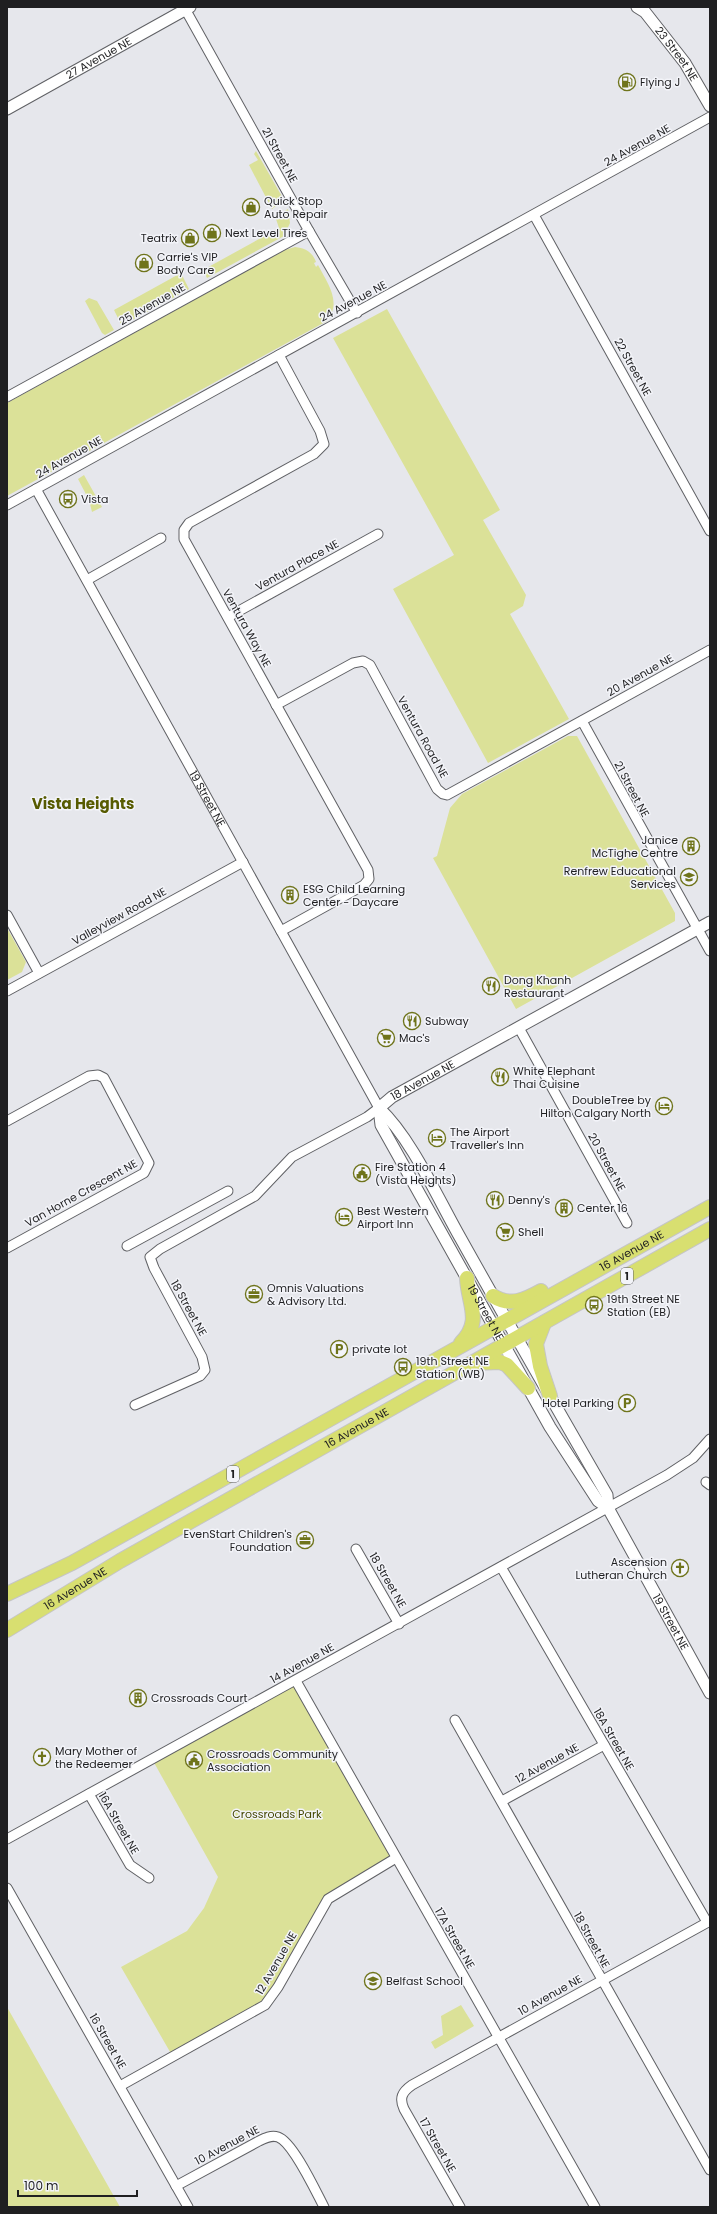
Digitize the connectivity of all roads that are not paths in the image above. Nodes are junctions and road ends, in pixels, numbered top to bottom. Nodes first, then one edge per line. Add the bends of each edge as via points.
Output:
1 (637, 7) edge
2 (186, 8) edge
3 (710, 106) edge
4 (7, 108) edge
5 (710, 117) edge
6 (534, 215) junction
7 (309, 231) junction
8 (357, 313) junction
9 (279, 355) junction
10 (7, 397) edge
11 (36, 489) junction
12 (7, 505) edge
13 (710, 531) edge
14 (378, 534) dead end
15 (161, 538) dead end
16 (87, 580) junction
17 (228, 617) junction
18 (710, 650) edge
19 (276, 705) junction
20 (582, 721) junction
21 (243, 862) junction
22 (7, 915) edge
23 (710, 922) edge
24 (698, 929) junction
25 (281, 931) junction
26 (710, 951) edge
27 (39, 973) junction
28 (7, 991) edge
29 (519, 1028) junction
30 (379, 1108) junction
31 (7, 1121) edge
32 (228, 1190) dead end
33 (710, 1207) edge
34 (627, 1223) dead end
35 (710, 1229) edge
36 (127, 1246) dead end
37 (7, 1248) edge
38 (634, 1250) junction
39 (150, 1257) joint
40 (467, 1278) junction
41 (493, 1296) junction
42 (544, 1323) junction
43 (501, 1324) junction
44 (510, 1341) junction
45 (456, 1348) junction
46 (470, 1363) junction
47 (528, 1388) junction
48 (550, 1396) junction
49 (135, 1405) dead end
50 (710, 1439) edge
51 (608, 1508) junction
52 (356, 1548) dead end
53 (501, 1567) junction
54 (7, 1594) edge
55 (399, 1624) junction
56 (7, 1630) edge
57 (296, 1681) junction
58 (709, 1688) edge
59 (455, 1720) dead end
60 (604, 1745) junction
61 (89, 1794) junction
62 (502, 1801) junction
63 (7, 1839) edge
64 (396, 1858) junction
65 (149, 1878) dead end
66 (7, 1888) edge
67 (708, 1921) edge
68 (601, 1980) junction
69 (498, 2037) junction
70 (120, 2086) junction
71 (402, 2093) joint
72 (710, 2170) edge
73 (176, 2186) junction
74 (188, 2207) edge
75 (324, 2207) edge
76 (460, 2207) edge
77 (595, 2207) edge

1 - 3 street, 23 Street NE via 645,12 685,63
2 - 4 street, 27 Avenue NE
2 - 7 street, 21 Street NE
5 - 6 street, 24 Avenue NE
6 - 8 street, 24 Avenue NE
6 - 13 street, 22 Street NE
7 - 8 street, 21 Street NE
7 - 10 street, 25 Avenue NE
8 - 9 street, 24 Avenue NE
9 - 11 street, 24 Avenue NE
9 - 17 street, Ventura Way NE via 320,431 324,444 314,454 188,523 184,530 184,539
11 - 12 street, 24 Avenue NE
11 - 16 street, 19 Street NE
14 - 17 street, Ventura Place NE
15 - 16 street
16 - 21 street, 19 Street NE
17 - 19 street, Ventura Way NE
18 - 20 street, 20 Avenue NE
19 - 20 street, Ventura Road NE via 353,663 363,661 370,665 437,789 443,794
19 - 25 street, Ventura Way NE via 368,870 369,879 364,885
20 - 24 street, 21 Street NE
21 - 25 street, 19 Street NE
21 - 27 street, Valleyview Road NE
22 - 27 street
23 - 24 street, 18 Avenue NE
24 - 26 street, 21 Street NE
24 - 29 street, 18 Avenue NE
25 - 30 street, 19 Street NE
27 - 28 street, Valleyview Road NE
29 - 30 street, 18 Avenue NE via 392,1097
29 - 34 street, 20 Street NE
30 - 39 street, 18 Avenue NE via 292,1157 255,1196
30 - 40 street, 19 Street NE via 380,1125
30 - 41 street, 19 Street NE via 391,1119 423,1170
31 - 37 street, Van Horne Crescent NE via 98,1074 104,1078 149,1163 144,1173
32 - 36 street
33 - 38 highway, 16 Avenue NE / 1
35 - 42 highway, 16 Avenue NE / 1
38 - 41 highway via 616,1250 519,1302 504,1301
38 - 43 highway, 16 Avenue NE / 1
39 - 49 street, 18 Street NE via 202,1357 205,1370 200,1376
40 - 43 street, 19 Street NE
40 - 45 highway via 474,1321 471,1331
41 - 43 street, 19 Street NE
42 - 44 highway, 16 Avenue NE / 1
42 - 48 highway via 536,1344
43 - 44 street, 19 Street NE
43 - 45 highway, 16 Avenue NE / 1
44 - 46 highway, 16 Avenue NE / 1
44 - 47 street, 19 Street NE
44 - 48 street, 19 Street NE
45 - 54 highway, 16 Avenue NE / 1 via 72,1564
46 - 47 highway via 496,1362 507,1365
46 - 56 highway, 16 Avenue NE / 1 via 120,1561
47 - 51 street, 19 Street NE via 598,1501
48 - 51 street, 19 Street NE via 607,1495
50 - 51 street, 14 Avenue NE via 686,1464
51 - 53 street, 14 Avenue NE
51 - 58 street, 19 Street NE
52 - 55 street, 18 Street NE
53 - 55 street, 14 Avenue NE
53 - 60 street, 18A Street NE
55 - 57 street, 14 Avenue NE
57 - 61 street, 14 Avenue NE
57 - 64 street, 17A Street NE
59 - 62 street, 18 Street NE
60 - 62 street, 12 Avenue NE
60 - 67 street, 18A Street NE
61 - 63 street, 14 Avenue NE
61 - 65 street, 16A Street NE via 130,1865
62 - 68 street, 18 Street NE
64 - 69 street, 17A Street NE
64 - 70 street, 12 Avenue NE via 328,1899 265,2005
66 - 70 street, 16 Street NE
67 - 68 street, 10 Avenue NE
68 - 69 street, 10 Avenue NE
68 - 72 street, 18 Street NE
69 - 71 street, 10 Avenue NE
69 - 77 street, 17A Street NE
70 - 73 street, 16 Street NE
71 - 76 street, 17 Street NE via 404,2109
73 - 74 street, 16 Street NE
73 - 75 street, 10 Avenue NE via 269,2137 278,2137 289,2145

